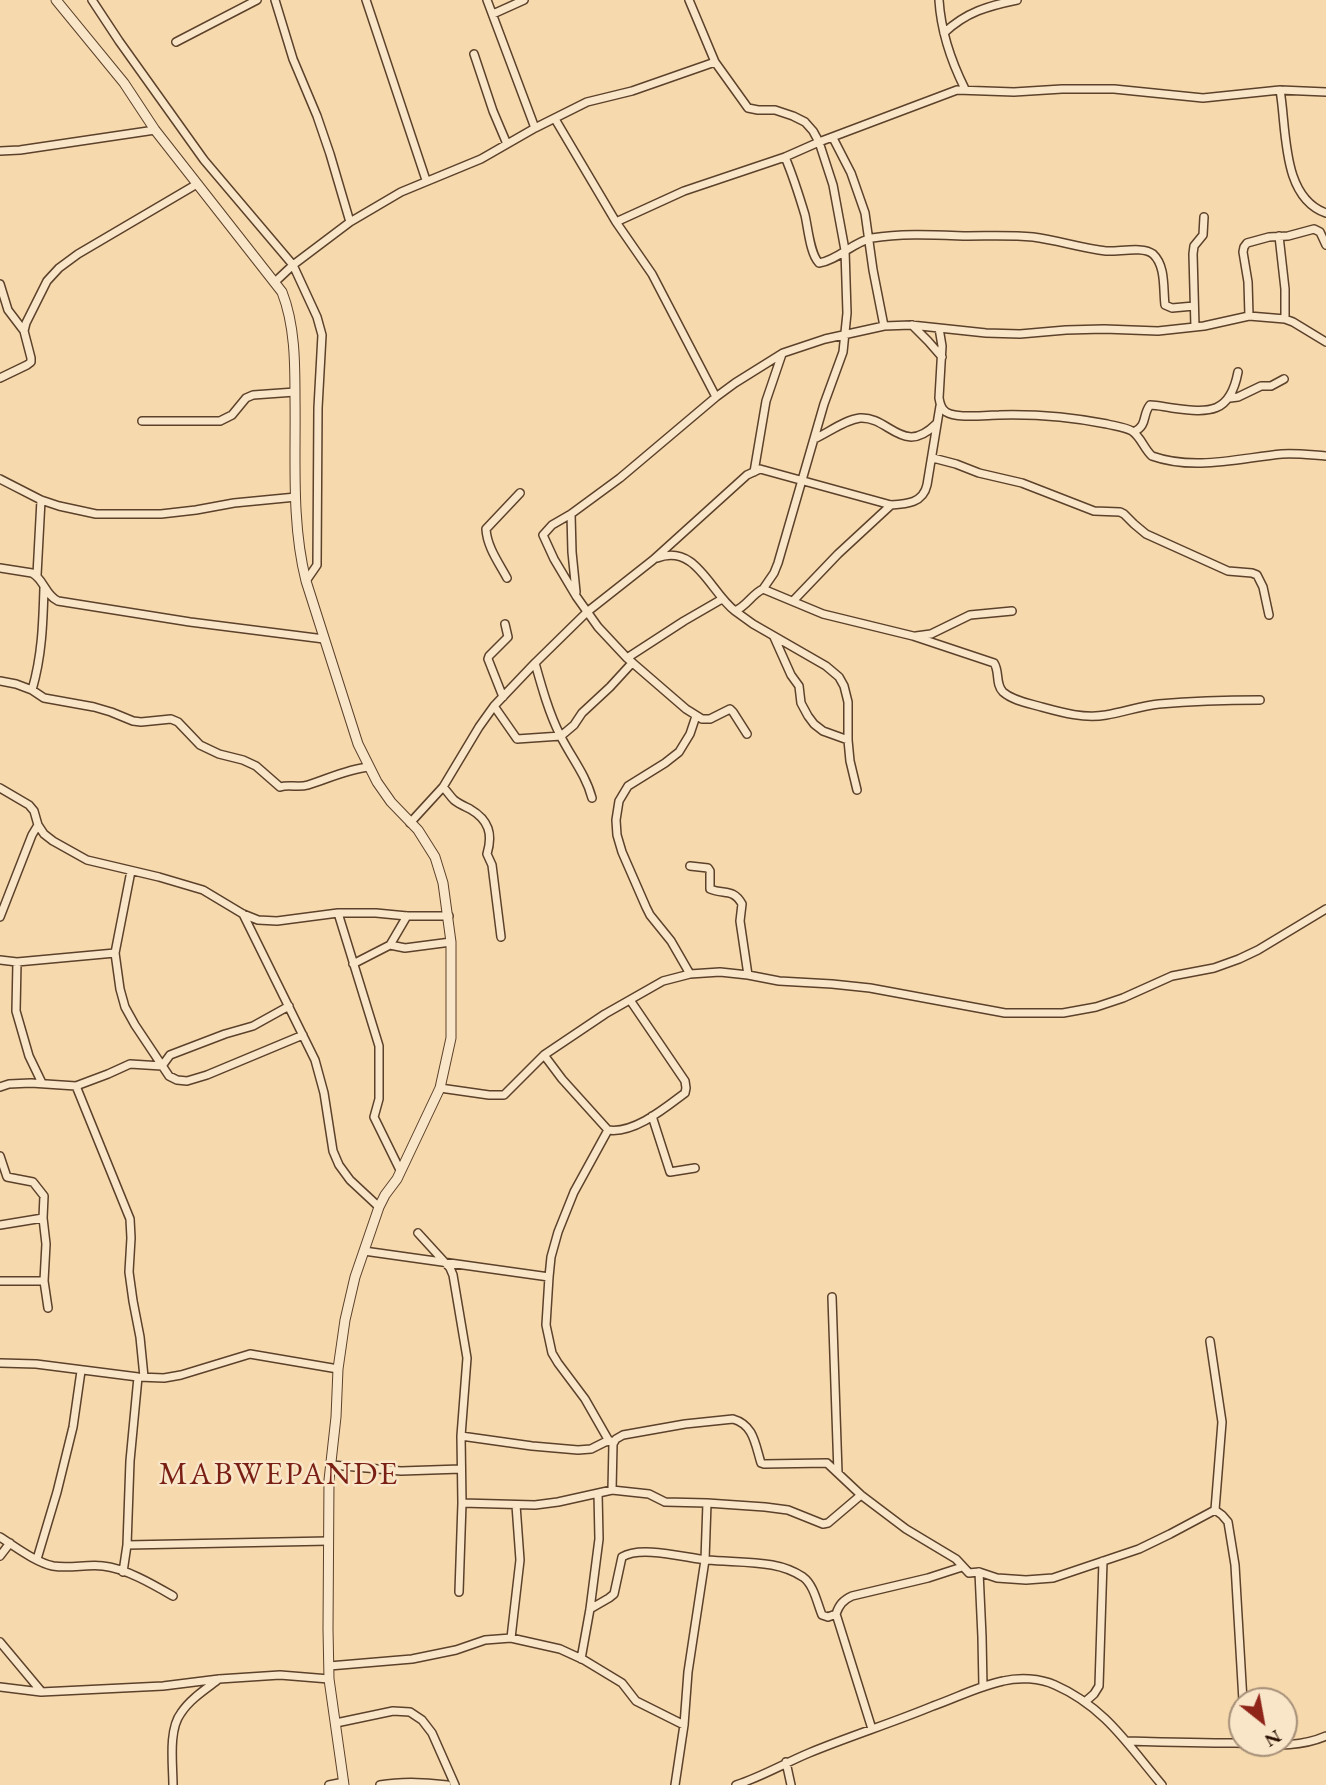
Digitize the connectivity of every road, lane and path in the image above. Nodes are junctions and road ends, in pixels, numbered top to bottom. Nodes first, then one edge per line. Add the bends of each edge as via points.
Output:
1 (56, 0) edge
2 (92, 0) edge
3 (257, 0) edge
4 (275, 0) edge
5 (366, 0) edge
6 (486, 0) edge
7 (524, 0) edge
8 (689, 0) edge
9 (939, 0) edge
10 (1017, 0) edge
11 (493, 14) junction
12 (944, 33) junction
13 (176, 42) dead end
14 (474, 54) dead end
15 (715, 62) junction
16 (965, 89) junction
17 (1280, 90) junction
18 (1326, 92) edge
19 (555, 119) junction
20 (535, 128) junction
21 (155, 130) junction
22 (833, 138) junction
23 (819, 142) junction
24 (507, 144) junction
25 (0, 151) edge
26 (785, 157) junction
27 (426, 180) junction
28 (197, 184) junction
29 (1326, 213) edge
30 (1204, 217) dead end
31 (350, 222) junction
32 (616, 222) junction
33 (1279, 236) junction
34 (1325, 238) edge
35 (868, 239) junction
36 (845, 250) junction
37 (293, 265) junction
38 (276, 281) junction
39 (0, 284) edge
40 (1194, 306) junction
41 (1249, 316) junction
42 (1284, 319) junction
43 (911, 325) junction
44 (884, 326) junction
45 (1195, 327) junction
46 (939, 328) junction
47 (24, 331) junction
48 (846, 335) junction
49 (1326, 342) edge
50 (783, 353) junction
51 (942, 357) junction
52 (1238, 372) dead end
53 (0, 378) edge
54 (1284, 379) dead end
55 (295, 392) junction
56 (716, 397) junction
57 (1230, 398) junction
58 (940, 406) junction
59 (142, 421) dead end
60 (936, 423) junction
61 (1134, 432) junction
62 (814, 439) junction
63 (1326, 456) edge
64 (933, 458) junction
65 (754, 472) junction
66 (0, 479) edge
67 (802, 480) junction
68 (520, 493) dead end
69 (296, 497) junction
70 (41, 500) junction
71 (891, 505) junction
72 (571, 514) junction
73 (653, 560) junction
74 (0, 568) edge
75 (37, 575) junction
76 (507, 578) dead end
77 (306, 581) junction
78 (44, 588) junction
79 (763, 589) junction
80 (576, 596) junction
81 (722, 599) junction
82 (793, 601) junction
83 (735, 611) junction
84 (1012, 611) dead end
85 (587, 612) junction
86 (1269, 615) dead end
87 (505, 624) dead end
88 (774, 635) junction
89 (913, 636) junction
90 (324, 639) junction
91 (629, 661) junction
92 (535, 663) junction
93 (0, 681) edge
94 (32, 690) junction
95 (503, 697) junction
96 (1260, 700) dead end
97 (494, 706) junction
98 (696, 716) junction
99 (747, 734) dead end
100 (561, 736) junction
101 (848, 740) junction
102 (369, 767) junction
103 (443, 787) junction
104 (0, 788) edge
105 (856, 790) dead end
106 (592, 799) dead end
107 (410, 823) junction
108 (38, 825) junction
109 (690, 866) dead end
110 (131, 871) junction
111 (1326, 909) edge
112 (338, 913) junction
113 (243, 914) junction
114 (407, 916) junction
115 (449, 916) junction
116 (0, 917) edge
117 (501, 937) dead end
118 (451, 942) junction
119 (390, 944) junction
120 (115, 953) junction
121 (0, 960) edge
122 (17, 962) junction
123 (354, 964) junction
124 (690, 974) junction
125 (748, 975) junction
126 (630, 1000) junction
127 (289, 1006) junction
128 (303, 1035) junction
129 (544, 1055) junction
130 (162, 1066) junction
131 (43, 1083) junction
132 (76, 1086) junction
133 (0, 1087) edge
134 (440, 1088) junction
135 (652, 1116) junction
136 (608, 1130) junction
137 (0, 1156) edge
138 (695, 1168) dead end
139 (400, 1170) junction
140 (3, 1175) edge
141 (379, 1207) junction
142 (43, 1218) junction
143 (0, 1225) edge
144 (418, 1233) dead end
145 (364, 1251) junction
146 (445, 1262) junction
147 (549, 1277) junction
148 (0, 1281) edge
149 (44, 1281) junction
150 (832, 1297) dead end
151 (48, 1308) dead end
152 (1210, 1341) dead end
153 (0, 1363) edge
154 (338, 1369) junction
155 (81, 1371) junction
156 (141, 1377) junction
157 (461, 1436) junction
158 (611, 1441) junction
159 (332, 1465) junction
160 (461, 1469) junction
161 (838, 1473) junction
162 (612, 1490) junction
163 (598, 1493) junction
164 (861, 1495) junction
165 (462, 1503) junction
166 (707, 1503) junction
167 (516, 1505) junction
168 (1215, 1510) junction
169 (0, 1537) edge
170 (329, 1541) junction
171 (10, 1543) junction
172 (127, 1545) junction
173 (0, 1556) edge
174 (37, 1559) junction
175 (705, 1560) junction
176 (1103, 1561) junction
177 (962, 1567) junction
178 (123, 1572) junction
179 (979, 1572) junction
180 (459, 1592) dead end
181 (173, 1596) dead end
182 (590, 1609) junction
183 (835, 1614) junction
184 (511, 1638) junction
185 (0, 1642) edge
186 (581, 1659) junction
187 (329, 1666) junction
188 (219, 1679) junction
189 (330, 1679) junction
190 (0, 1687) edge
191 (983, 1687) junction
192 (1242, 1687) edge
193 (41, 1692) junction
194 (1086, 1701) junction
195 (336, 1723) junction
196 (684, 1725) junction
197 (872, 1728) junction
198 (1326, 1736) edge
199 (1127, 1741) junction
200 (1228, 1743) edge
201 (1298, 1743) edge
202 (786, 1762) junction
203 (344, 1784) edge
204 (173, 1785) edge
205 (330, 1785) edge
206 (380, 1785) edge
207 (447, 1785) edge
208 (455, 1785) edge
209 (675, 1785) edge
210 (736, 1785) edge
211 (792, 1785) edge
212 (1162, 1785) edge

1 - 21 street via 124,83
2 - 37 street via 204,160
3 - 13 street
4 - 31 street
5 - 27 street
6 - 11 street
7 - 11 street
8 - 15 street
9 - 12 street
10 - 12 street via 966,15
11 - 20 street
12 - 16 street
14 - 24 street
15 - 19 street via 632,92 587,102
15 - 23 street via 748,108 793,116 805,122
16 - 17 street via 1114,89 1203,98
16 - 22 street
17 - 18 street
17 - 29 street via 1293,176 1306,202
19 - 20 street
19 - 32 street
20 - 24 street
21 - 25 street
21 - 28 street
22 - 23 street
22 - 35 street via 858,191
23 - 26 street
23 - 36 street
24 - 27 street
26 - 32 street via 684,191
26 - 36 street via 817,261
27 - 31 street
28 - 38 street
28 - 47 street via 59,268 47,281
30 - 40 street via 1203,235 1194,246
31 - 37 street
32 - 56 street via 652,274
33 - 34 street via 1314,229
33 - 41 street via 1244,247
33 - 42 street
35 - 36 street
35 - 40 street via 1014,236 1106,250 1143,250 1160,263 1165,305
35 - 44 street
36 - 48 street
37 - 38 street
37 - 77 street via 323,335 317,565
38 - 55 street via 286,302
39 - 47 street via 8,310
40 - 45 street
41 - 42 street
41 - 45 street
42 - 49 street
43 - 44 street
43 - 46 street
43 - 51 street
44 - 48 street
45 - 46 street via 1020,334
46 - 51 street
47 - 53 street via 31,362
48 - 50 street
48 - 62 street
50 - 56 street
50 - 65 street via 766,401
51 - 58 street
52 - 57 street
54 - 57 street
55 - 59 street via 253,395 220,421
55 - 69 street
56 - 72 street
57 - 61 street via 1213,410 1150,405 1143,425
58 - 60 street
58 - 61 street via 956,415 1072,418
60 - 62 street via 916,437 862,418
60 - 64 street
61 - 63 street via 1152,456 1188,462 1284,454
62 - 67 street
64 - 71 street via 921,498
64 - 86 street via 1022,483 1094,511 1125,514 1146,534 1228,570 1257,575
65 - 67 street via 760,469
65 - 73 street
66 - 70 street
67 - 71 street
67 - 79 street via 778,563
68 - 76 street via 486,529
69 - 70 street via 161,514 96,514
69 - 77 street
70 - 75 street
71 - 82 street
72 - 80 street
72 - 80 street via 542,535
73 - 81 street via 680,555 693,563
73 - 85 street
74 - 75 street
75 - 78 street
77 - 90 street
78 - 90 street via 58,601
78 - 94 street via 43,632
79 - 82 street
79 - 83 street
80 - 85 street
81 - 83 street
81 - 91 street
82 - 89 street via 823,614
83 - 88 street
84 - 89 street via 970,615 931,634
85 - 91 street
85 - 92 street
87 - 95 street via 508,637 488,659
88 - 101 street via 808,716 823,731
88 - 101 street via 839,677 848,702
89 - 96 street via 994,663 1005,694 1082,716 1178,702
90 - 102 street
91 - 98 street
91 - 100 street
92 - 95 street
92 - 100 street
93 - 94 street
94 - 102 street via 44,698 94,707 133,721 171,719 200,745 256,766 280,787 305,786
95 - 97 street
97 - 100 street via 517,739
97 - 103 street
98 - 99 street via 710,719 730,709
98 - 124 street via 679,752 628,786 616,820 622,852 646,907
100 - 106 street
101 - 105 street
102 - 107 street
103 - 107 street
103 - 117 street via 483,820 488,830 487,854
104 - 108 street via 29,805
107 - 115 street via 435,857
108 - 110 street via 52,841 87,860
108 - 116 street
109 - 125 street via 708,867 710,889 734,894 742,904
110 - 113 street via 203,890
110 - 120 street
111 - 125 street via 1239,959 1172,976 1096,1007 1063,1013 1005,1013 870,988
112 - 113 street via 277,922
112 - 114 street
112 - 123 street
113 - 127 street
114 - 115 street
114 - 119 street
115 - 118 street
118 - 119 street via 405,948
118 - 134 street via 452,1038
119 - 123 street
120 - 122 street
120 - 130 street via 125,1007
121 - 122 street
122 - 131 street via 16,1011 29,1056
123 - 139 street via 379,1046 379,1099 374,1117
124 - 125 street
124 - 126 street via 663,981
126 - 129 street
126 - 135 street via 685,1081 684,1093
127 - 128 street
127 - 130 street via 253,1026 170,1055
128 - 130 street via 187,1081 169,1076
128 - 141 street via 324,1093 339,1165
129 - 134 street via 504,1094
129 - 136 street
130 - 132 street via 130,1063
131 - 132 street
131 - 133 street
132 - 156 street via 130,1219 129,1272 140,1337
134 - 139 street
135 - 136 street
135 - 138 street via 670,1172
136 - 147 street via 574,1192 558,1232
137 - 140 street
139 - 141 street
140 - 142 street via 37,1186 44,1196
141 - 145 street
142 - 143 street
142 - 149 street
144 - 146 street
145 - 146 street
145 - 154 street via 347,1310
146 - 147 street
146 - 157 street via 455,1283 467,1358
147 - 158 street via 546,1325 552,1353
148 - 149 street
149 - 151 street
150 - 161 street
152 - 168 street via 1222,1422
153 - 155 street
154 - 156 street via 250,1354 181,1375
154 - 159 street
155 - 156 street
155 - 174 street via 70,1440
156 - 172 street via 130,1461
157 - 158 street via 578,1450
157 - 160 street
158 - 161 street via 685,1424 733,1419 749,1428 763,1464 827,1463
158 - 162 street
159 - 160 street via 401,1471
159 - 170 street
160 - 165 street
161 - 164 street
162 - 163 street
162 - 166 street via 649,1494 665,1502
163 - 167 street
163 - 182 street via 599,1539
164 - 166 street via 826,1524 788,1510
164 - 177 street
165 - 167 street
165 - 180 street
166 - 175 street
167 - 184 street via 520,1560
168 - 176 street via 1139,1549
168 - 192 street via 1227,1522 1235,1565
169 - 171 street
170 - 172 street
170 - 187 street
171 - 173 street
171 - 174 street
172 - 178 street
174 - 178 street via 53,1566 103,1566
175 - 182 street via 650,1552 625,1555 614,1594
175 - 183 street via 772,1565 793,1572 808,1582 822,1615
175 - 196 street
176 - 179 street via 1040,1580 997,1578
176 - 194 street via 1099,1686
177 - 179 street via 969,1573
177 - 183 street via 846,1598
178 - 181 street
179 - 191 street
182 - 186 street
183 - 197 street
184 - 186 street via 560,1649
184 - 187 street via 412,1659
185 - 193 street
186 - 196 street via 622,1683 636,1700
187 - 189 street
188 - 189 street via 281,1675
188 - 193 street
188 - 204 street via 179,1714 174,1727
189 - 195 street
190 - 193 street
191 - 194 street via 1004,1680 1042,1681
191 - 197 street
194 - 199 street
195 - 203 street
195 - 208 street via 410,1712 432,1733
196 - 209 street
197 - 202 street
198 - 201 street
199 - 200 street
199 - 212 street
202 - 210 street
202 - 211 street
203 - 205 street
206 - 207 street via 420,1781

